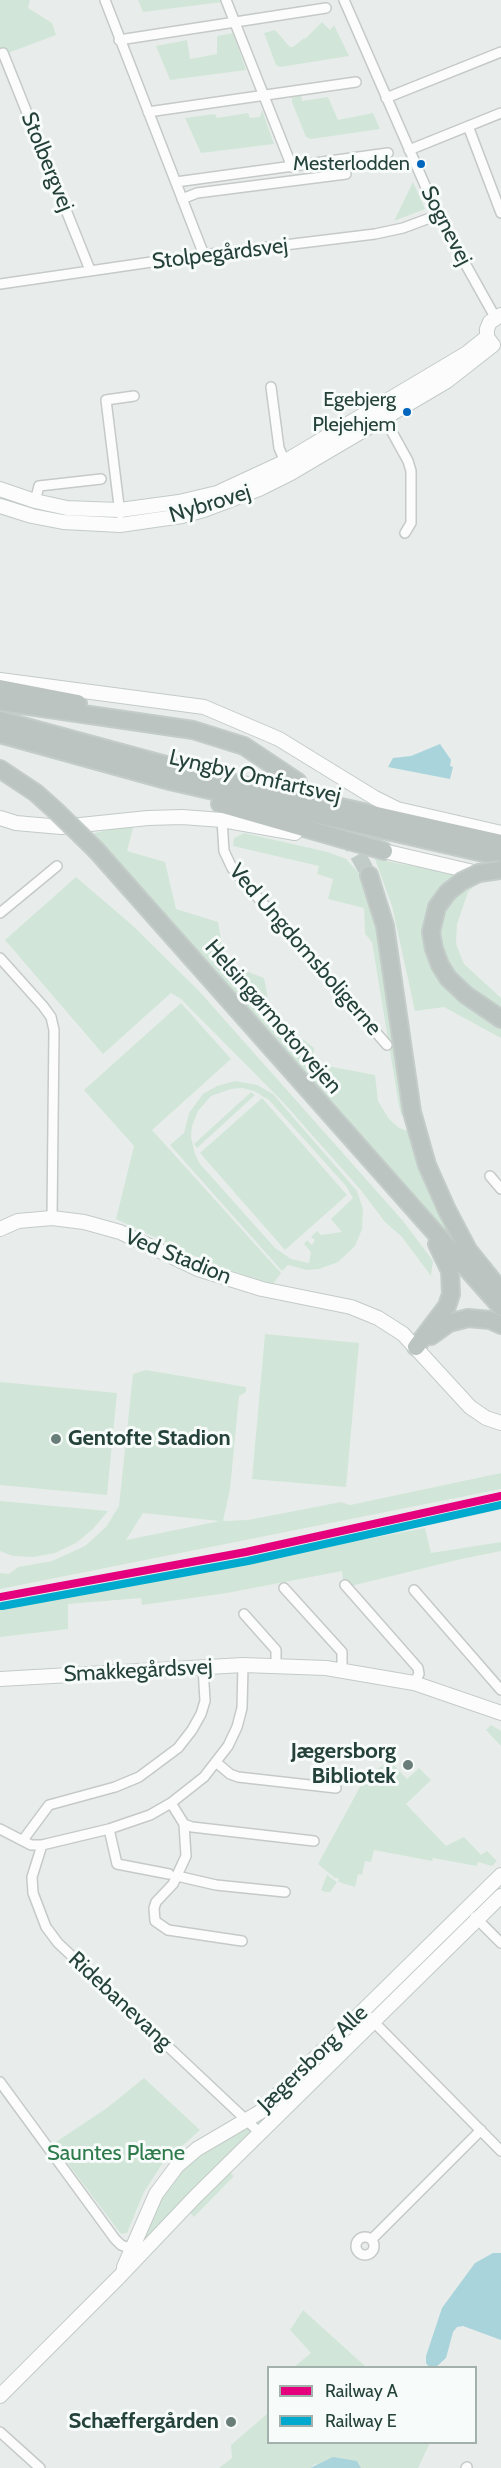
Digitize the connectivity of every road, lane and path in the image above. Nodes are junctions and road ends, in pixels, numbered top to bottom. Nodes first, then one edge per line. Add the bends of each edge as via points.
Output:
1 (105, 0) edge
2 (226, 0) edge
3 (344, 0) edge
4 (326, 8) dead end
5 (234, 23) junction
6 (119, 40) junction
7 (501, 52) edge
8 (3, 53) dead end
9 (356, 82) dead end
10 (264, 94) junction
11 (386, 98) junction
12 (148, 112) junction
13 (501, 113) edge
14 (468, 126) junction
15 (409, 150) junction
16 (388, 153) dead end
17 (292, 167) junction
18 (346, 174) dead end
19 (176, 182) junction
20 (182, 199) junction
21 (501, 213) edge
22 (438, 215) junction
23 (204, 255) junction
24 (90, 270) junction
25 (0, 284) edge
26 (498, 316) edge
27 (494, 344) edge
28 (271, 387) dead end
29 (134, 396) dead end
30 (381, 413) junction
31 (287, 467) junction
32 (101, 479) dead end
33 (0, 489) edge
34 (35, 501) junction
35 (0, 506) edge
36 (32, 516) junction
37 (127, 522) junction
38 (405, 533) dead end
39 (0, 680) edge
40 (0, 688) edge
41 (0, 702) edge
42 (0, 720) edge
43 (193, 730) junction
44 (0, 734) edge
45 (0, 741) edge
46 (4, 772) edge
47 (298, 782) dead end
48 (249, 786) junction
49 (397, 809) junction
50 (0, 818) edge
51 (222, 820) junction
52 (501, 833) edge
53 (501, 843) edge
54 (384, 851) junction
55 (501, 857) edge
56 (57, 866) dead end
57 (501, 870) edge
58 (369, 875) tunnel mouth
59 (501, 878) edge
60 (0, 913) edge
61 (0, 958) edge
62 (501, 1018) edge
63 (387, 1045) dead end
64 (490, 1176) dead end
65 (501, 1189) edge
66 (421, 1217) junction
67 (52, 1218) junction
68 (0, 1229) edge
69 (501, 1291) edge
70 (501, 1307) edge
71 (501, 1324) edge
72 (416, 1347) junction
73 (501, 1423) edge
74 (345, 1585) dead end
75 (284, 1588) dead end
76 (414, 1590) dead end
77 (244, 1614) dead end
78 (243, 1665) junction
79 (276, 1665) junction
80 (203, 1667) junction
81 (342, 1669) junction
82 (0, 1679) edge
83 (414, 1683) junction
84 (501, 1690) edge
85 (497, 1712) edge
86 (217, 1763) junction
87 (336, 1788) dead end
88 (171, 1803) junction
89 (184, 1824) junction
90 (0, 1829) edge
91 (109, 1829) junction
92 (22, 1840) junction
93 (314, 1841) dead end
94 (42, 1845) junction
95 (173, 1875) junction
96 (501, 1875) edge
97 (285, 1892) dead end
98 (501, 1896) edge
99 (467, 1908) junction
100 (477, 1919) junction
101 (242, 1941) dead end
102 (501, 1943) edge
103 (363, 2011) junction
104 (373, 2021) junction
105 (0, 2082) edge
106 (247, 2120) junction
107 (481, 2130) junction
108 (260, 2133) junction
109 (501, 2151) edge
110 (372, 2239) dead end
111 (135, 2253) junction
112 (0, 2396) edge
113 (0, 2432) edge
114 (40, 2468) edge

1 - 6 street
2 - 5 street
3 - 11 street, Sognevej
4 - 5 street
5 - 6 street
5 - 10 street
6 - 12 street
7 - 11 street
8 - 24 street, Stolbergvej
9 - 10 street
10 - 12 street
10 - 17 street
11 - 15 street, Sognevej
12 - 19 street
13 - 14 street
14 - 15 street
14 - 21 street
15 - 22 street, Sognevej
16 - 17 street
17 - 19 street
18 - 20 street
19 - 20 street
20 - 23 street
22 - 23 street, Stolpegårdsvej via 375,234
22 - 26 street, Sognevej
23 - 24 street, Stolpegårdsvej
24 - 25 street, Stolpegårdsvej
26 - 27 street via 487,329
27 - 30 street, Nybrovej via 447,381
28 - 31 street via 279,448
29 - 37 street via 106,400
30 - 31 street, Nybrovej
30 - 38 street via 411,471 411,523
31 - 37 street, Nybrovej
31 - 37 street, Nybrovej via 259,489 204,510
32 - 34 street via 39,486
33 - 34 street, Nybrovej
34 - 36 street
34 - 37 street, Nybrovej
35 - 36 street, Nybrovej
36 - 37 street, Nybrovej via 79,523
39 - 49 street via 204,707 279,739
40 - 43 highway via 177,722
41 - 43 highway
42 - 48 highway, Lyngby Omfartsvej
43 - 47 highway via 244,746
44 - 55 highway, Lyngby Omfartsvej via 170,781
45 - 54 highway
46 - 66 highway, Helsingørmotorvejen, bridge via 56,811 96,850
48 - 49 highway
48 - 53 highway, Lyngby Omfartsvej
49 - 52 street
50 - 51 street via 61,828 148,818
51 - 54 street
51 - 63 street, Ved Ungdomsboligerne via 224,851 232,868
54 - 59 street
56 - 60 street
57 - 62 highway, bridge via 479,873 448,892 437,907 431,932 434,949 448,978
58 - 69 highway via 385,927 412,1112 427,1166 468,1250
61 - 67 street via 43,1006 54,1030
64 - 65 street
66 - 70 highway, Helsingørmotorvejen
66 - 72 highway via 444,1257 452,1283 447,1306
67 - 68 street, Ved Stadion via 18,1221
67 - 72 street, Ved Stadion via 120,1232 198,1269 251,1286 351,1307 391,1324
71 - 72 highway via 475,1317 460,1319
72 - 73 street, Ved Stadion via 470,1407
74 - 83 street via 418,1668
75 - 81 street via 342,1652
76 - 84 street
77 - 79 street via 276,1650
78 - 79 street, Smakkegårdsvej
78 - 80 street, Smakkegårdsvej
78 - 86 street via 242,1708 237,1727
79 - 81 street, Smakkegårdsvej
80 - 82 street, Smakkegårdsvej
80 - 92 street via 205,1701 201,1714 178,1748 139,1777 49,1805
81 - 83 street, Smakkegårdsvej
83 - 85 street, Smakkegårdsvej
86 - 87 street via 238,1777
86 - 88 street
88 - 89 street
88 - 91 street
89 - 93 street
89 - 95 street via 186,1856
90 - 92 street
91 - 94 street
91 - 95 street via 117,1864
92 - 94 street
94 - 106 street, Ridebanevang via 32,1878 33,1893 46,1927 58,1943
95 - 97 street via 216,1885
95 - 101 street via 154,1908 160,1927
96 - 99 street, Jægersborg Alle
98 - 100 street, Jægersborg Alle
99 - 100 street
99 - 103 street, Jægersborg Alle
100 - 102 street
100 - 104 street, Jægersborg Alle
103 - 104 street
103 - 106 street, Jægersborg Alle via 260,2112
104 - 107 street
104 - 108 street, Jægersborg Alle
105 - 111 street via 119,2243
106 - 108 street, Ridebanevang
106 - 111 street, Jægersborg Alle via 197,2149 169,2175 151,2203
107 - 109 street
107 - 110 street
108 - 111 street, Jægersborg Alle
111 - 112 street, Jægersborg Alle via 119,2277
113 - 114 street

